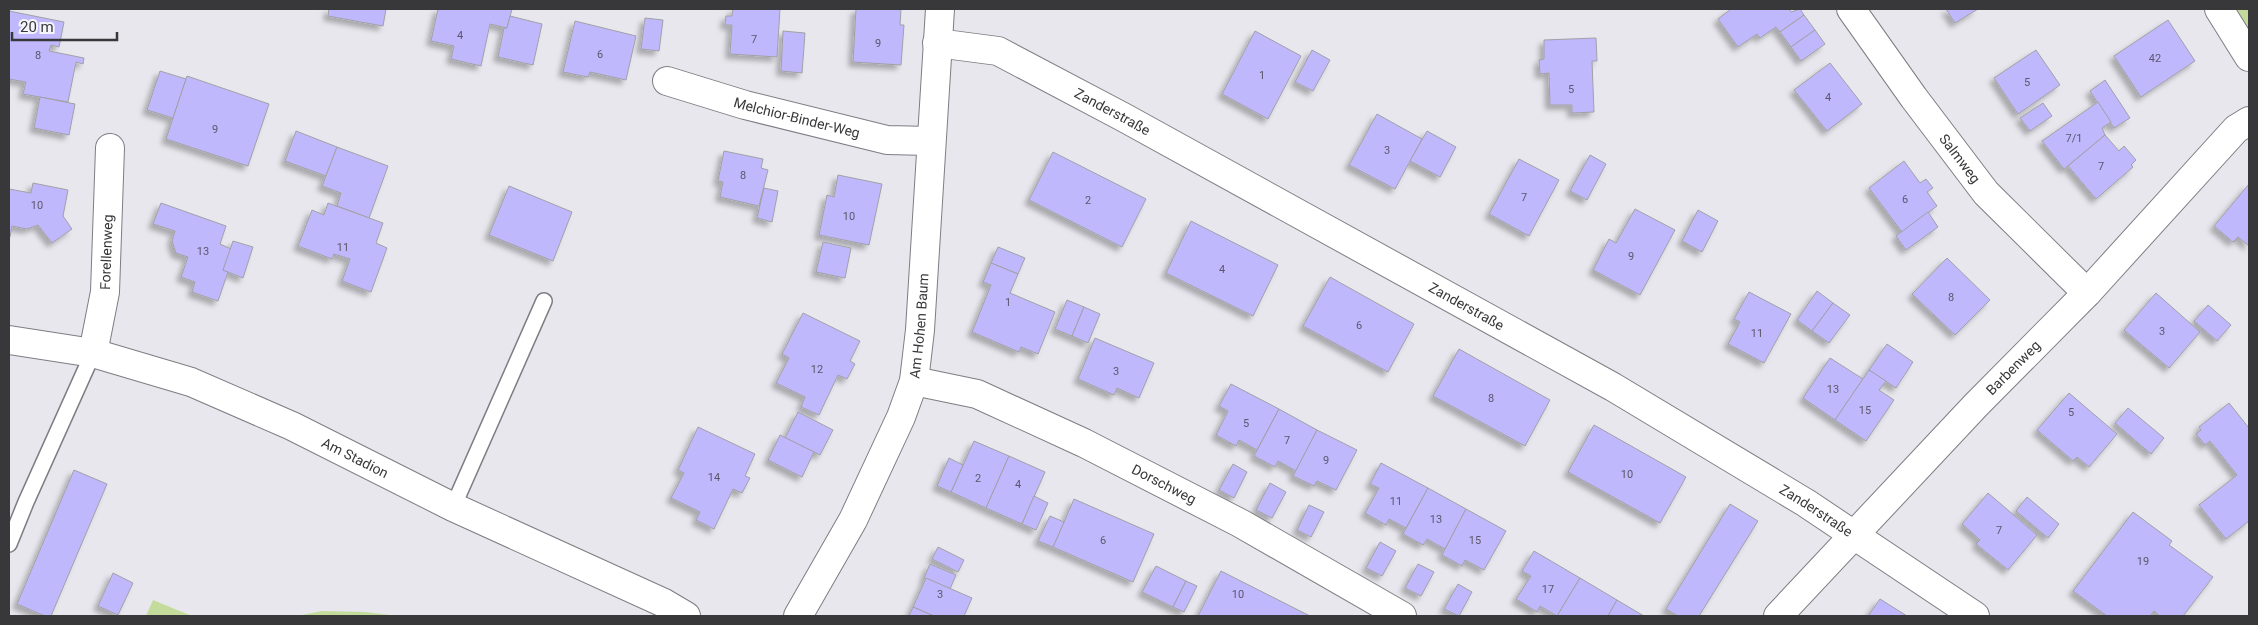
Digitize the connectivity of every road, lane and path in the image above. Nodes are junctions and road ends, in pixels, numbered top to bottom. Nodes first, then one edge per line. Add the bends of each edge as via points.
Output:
1 (940, 9) edge
2 (1851, 9) edge
3 (2219, 9) edge
4 (937, 43) junction
5 (2249, 57) edge
6 (667, 81) dead end
7 (2249, 121) edge
8 (930, 141) junction
9 (110, 148) dead end
10 (2087, 293) junction
11 (544, 300) dead end
12 (9, 340) edge
13 (93, 353) junction
14 (914, 381) junction
15 (453, 507) junction
16 (1854, 536) junction
17 (9, 544) edge
18 (686, 616) edge
19 (798, 616) edge
20 (1402, 616) edge
21 (1778, 616) edge
22 (1975, 616) edge

1 - 4 street, Am Hohen Baum
2 - 10 street, Salmweg via 1986,193
3 - 5 street
4 - 8 street, Am Hohen Baum
4 - 16 street, Zanderstraße via 998,51 1123,117 1613,387 1806,503
6 - 8 street, Melchior-Binder-Weg via 753,107 887,140
7 - 10 street, Barbenweg via 2236,129
8 - 14 street, Am Hohen Baum via 920,330
9 - 13 street, Forellenweg via 105,292
10 - 16 street, Barbenweg via 1976,405
11 - 15 lane
12 - 13 street, Am Stadion
13 - 15 street, Am Stadion via 191,382 292,426
13 - 17 lane
14 - 19 street, Am Hohen Baum via 901,417 853,520
14 - 20 street, Dorschweg via 977,394 1084,443 1240,523
15 - 18 street, Am Stadion
16 - 21 street, Barbenweg
16 - 22 street, Zanderstraße

